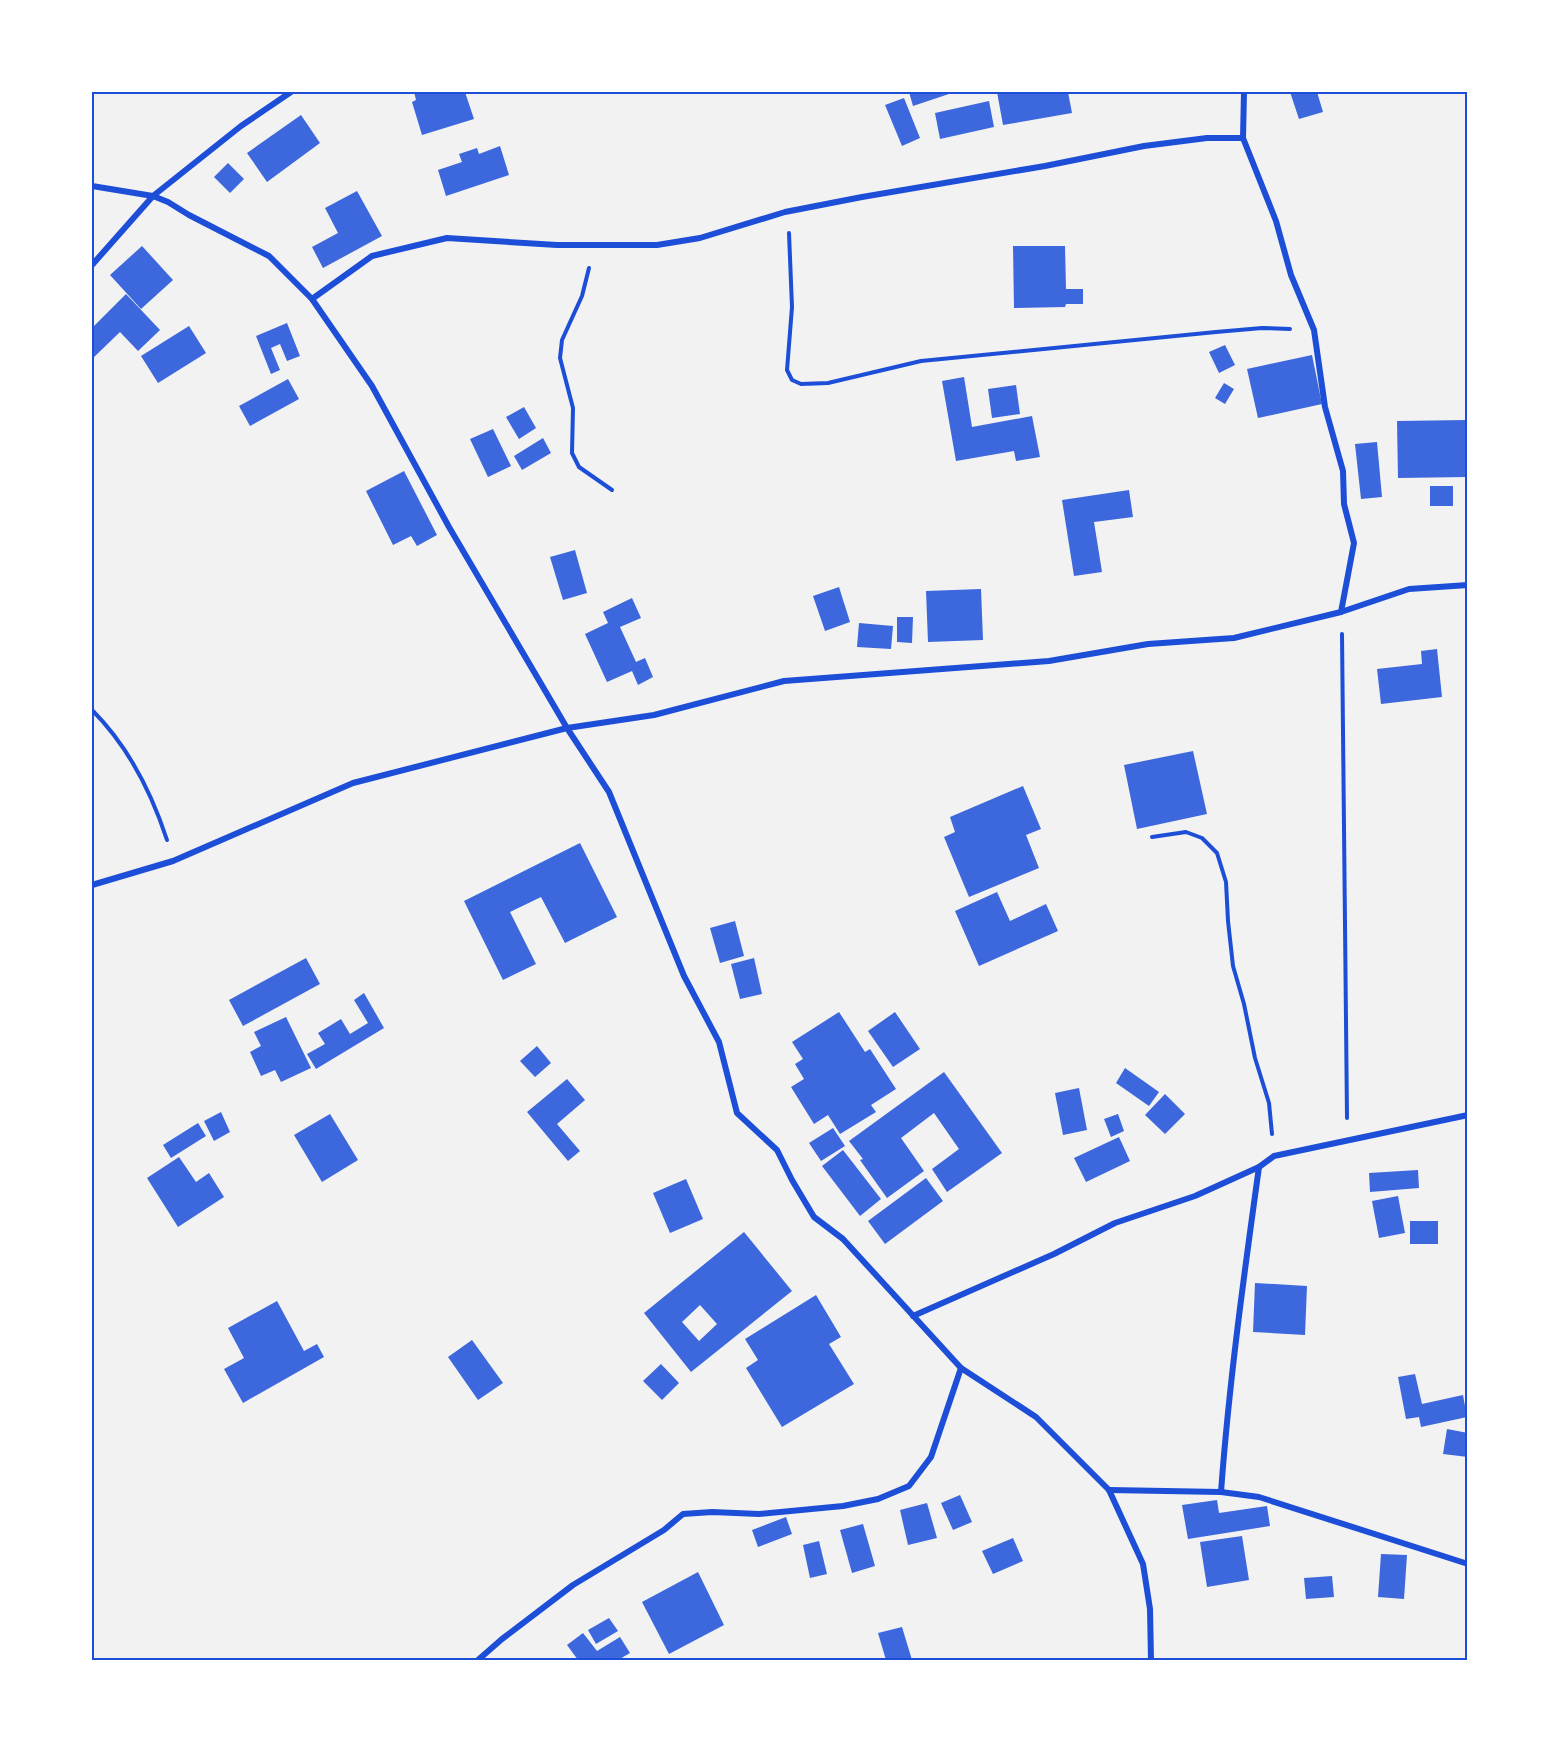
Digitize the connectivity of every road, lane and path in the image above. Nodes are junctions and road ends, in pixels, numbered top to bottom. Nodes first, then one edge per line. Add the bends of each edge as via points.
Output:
1 (291, 92) edge
2 (1244, 92) edge
3 (1243, 138) junction
4 (92, 186) edge
5 (153, 196) junction
6 (785, 212) junction
7 (558, 245) junction
8 (92, 265) edge
9 (312, 299) junction
10 (1314, 330) junction
11 (612, 490) dead end
12 (1467, 585) edge
13 (1341, 612) junction
14 (92, 710) edge
15 (567, 728) junction
16 (1152, 837) dead end
17 (173, 861) junction
18 (92, 885) edge
19 (1467, 1115) edge
20 (1347, 1140) junction
21 (1274, 1156) junction
22 (1259, 1167) junction
23 (913, 1316) junction
24 (961, 1368) junction
25 (1109, 1490) junction
26 (1221, 1492) junction
27 (1467, 1563) edge
28 (478, 1660) edge
29 (1151, 1660) edge

1 - 5 street
2 - 3 street
3 - 6 street via 1144,146
3 - 10 street
4 - 5 street
5 - 8 street
5 - 9 street via 269,256
6 - 7 street via 700,238 668,243
6 - 10 path via 790,238 792,307 787,370 792,380 801,384 828,383 921,361 1082,344 1262,328
7 - 9 street via 447,238 372,256
7 - 11 path via 589,266 582,296 562,340 560,358 573,408 572,453 579,467
9 - 15 street via 372,386
10 - 13 street via 1325,407 1343,471 1344,504 1353,543
12 - 13 street via 1409,589
13 - 15 street via 1234,638 1148,644 1049,661 784,681 654,715
13 - 20 path
14 - 17 path via 116,736 143,780
15 - 17 street via 353,783
15 - 23 street via 609,792 684,976 719,1041 737,1113 777,1150 814,1217 843,1239
16 - 21 path via 1186,832 1202,838 1217,853 1226,882 1233,966 1269,1103
17 - 18 street
19 - 20 street
20 - 21 street
21 - 22 street
22 - 23 street via 1195,1196 1115,1223
22 - 26 street via 1241,1294
23 - 24 street
24 - 25 street via 1036,1418
24 - 28 street via 931,1457 909,1486 878,1499 843,1506 759,1514 683,1514 664,1530 573,1585
25 - 26 street
25 - 29 street via 1143,1564 1150,1609
26 - 27 street via 1259,1497

